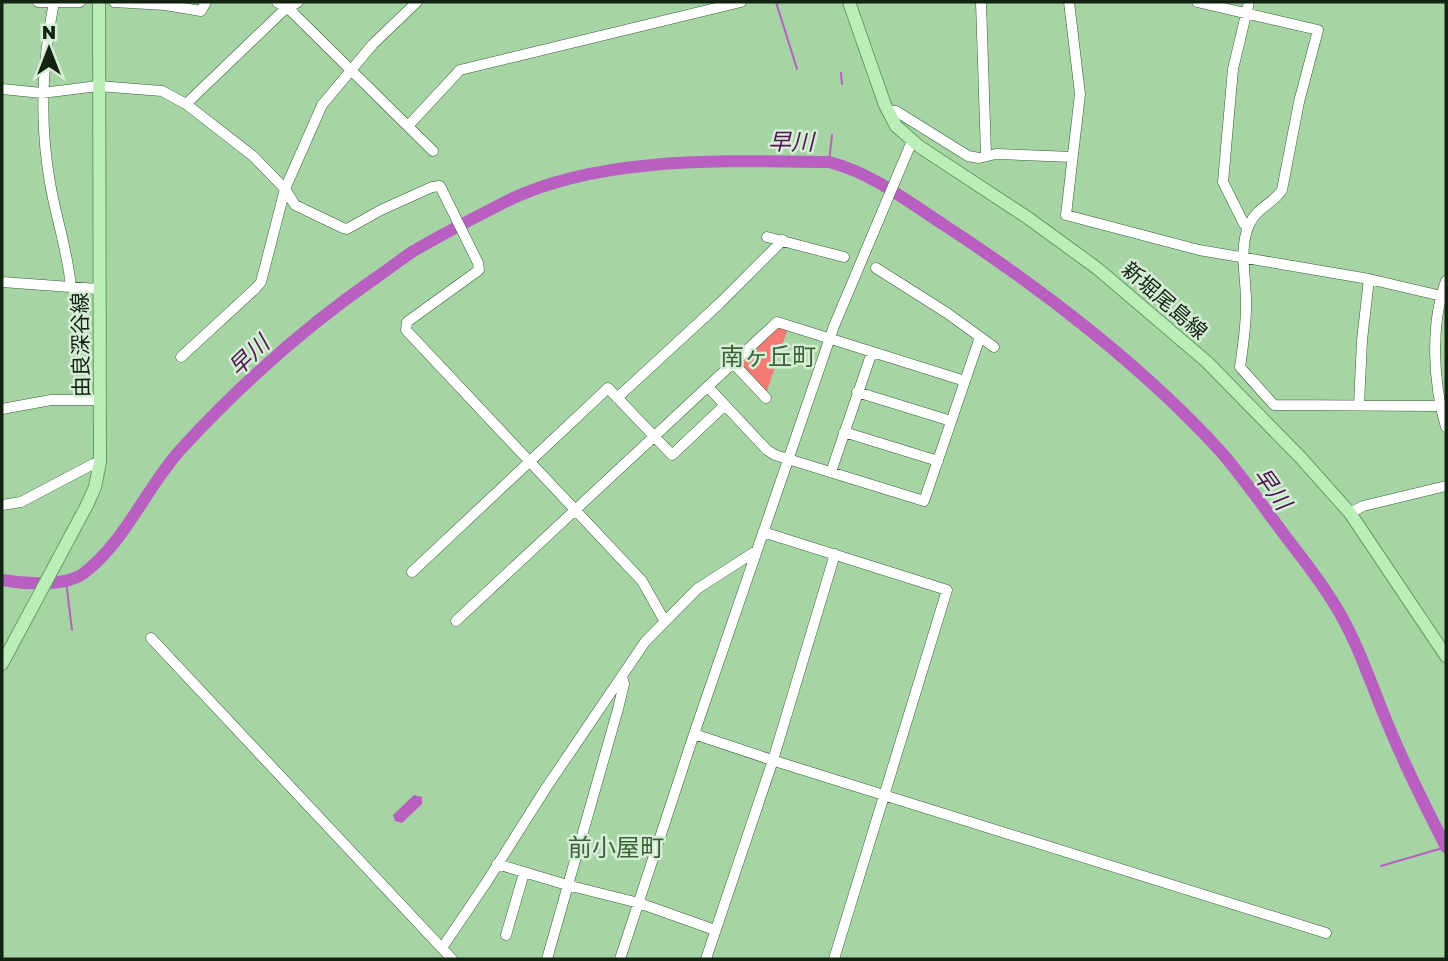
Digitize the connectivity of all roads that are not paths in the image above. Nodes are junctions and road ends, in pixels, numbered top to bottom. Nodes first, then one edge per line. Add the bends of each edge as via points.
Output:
1 (38, 2) edge
2 (54, 2) edge
3 (80, 2) edge
4 (99, 2) edge
5 (114, 2) edge
6 (205, 2) edge
7 (277, 2) edge
8 (298, 2) edge
9 (417, 2) edge
10 (741, 2) edge
11 (849, 2) edge
12 (981, 2) edge
13 (1069, 2) edge
14 (1197, 2) edge
15 (1248, 7) edge
16 (288, 8) junction
17 (352, 69) junction
18 (98, 86) junction
19 (2, 89) edge
20 (41, 93) junction
21 (186, 104) junction
22 (888, 111) junction
23 (408, 125) junction
24 (912, 141) junction
25 (433, 150) dead end
26 (986, 155) junction
27 (1072, 157) junction
28 (285, 189) junction
29 (1248, 226) junction
30 (767, 237) dead end
31 (783, 240) junction
32 (844, 257) dead end
33 (1244, 257) junction
34 (876, 268) dead end
35 (1369, 279) junction
36 (1446, 281) edge
37 (2, 282) edge
38 (71, 288) junction
39 (98, 289) junction
40 (1443, 296) edge
41 (980, 337) junction
42 (830, 338) junction
43 (994, 346) dead end
44 (872, 352) junction
45 (181, 357) dead end
46 (733, 363) junction
47 (965, 381) junction
48 (708, 387) junction
49 (857, 392) junction
50 (617, 398) junction
51 (766, 398) dead end
52 (101, 400) junction
53 (724, 405) junction
54 (1359, 405) junction
55 (1440, 406) junction
56 (2, 409) edge
57 (951, 421) junction
58 (1446, 427) edge
59 (844, 432) junction
60 (654, 437) junction
61 (789, 460) junction
62 (938, 461) junction
63 (100, 462) junction
64 (530, 462) junction
65 (831, 472) junction
66 (1446, 486) edge
67 (2, 505) edge
68 (575, 511) junction
69 (1350, 513) junction
70 (763, 532) junction
71 (756, 551) junction
72 (835, 554) junction
73 (412, 572) dead end
74 (664, 620) junction
75 (456, 621) dead end
76 (151, 638) dead end
77 (1446, 656) edge
78 (2, 664) edge
79 (622, 676) junction
80 (694, 734) junction
81 (772, 760) junction
82 (885, 795) junction
83 (497, 863) junction
84 (524, 873) junction
85 (567, 885) junction
86 (639, 903) junction
87 (715, 930) junction
88 (1326, 933) dead end
89 (506, 934) dead end
90 (442, 948) junction
91 (452, 959) edge
92 (547, 959) edge
93 (621, 959) edge
94 (706, 959) edge
95 (834, 959) edge

1 - 2 street
2 - 3 street
2 - 20 street
4 - 18 main road, 由良深谷線
5 - 6 street via 201,11
7 - 16 street
8 - 16 street
9 - 17 street
10 - 23 street via 460,70
11 - 22 main road, 新堀尾島線
12 - 26 street
13 - 27 street via 1080,94
14 - 15 street
15 - 29 street via 1233,69 1223,182
15 - 29 street via 1318,30 1282,190 1261,207
16 - 17 street
16 - 21 street
17 - 23 street
17 - 28 street via 322,105
18 - 20 street
18 - 21 street via 162,91
18 - 39 main road, 由良深谷線
19 - 20 street
20 - 38 street via 50,183
21 - 28 street via 253,156
22 - 24 main road, 新堀尾島線 via 896,127
22 - 26 street via 896,111 968,156
23 - 25 street
24 - 42 street
24 - 69 main road, 新堀尾島線 via 1064,243 1165,324 1231,385
26 - 27 street
27 - 33 street via 1065,212 1069,217
28 - 45 street via 261,282
28 - 64 street via 295,205 347,229 440,186 479,270 407,322 406,330
29 - 33 street
30 - 31 street
31 - 32 street
31 - 50 street
33 - 35 street
33 - 54 street via 1246,307 1240,367 1274,405
34 - 41 street
35 - 40 street
35 - 54 street
36 - 40 street
37 - 38 street
38 - 39 street
39 - 52 main road, 由良深谷線
40 - 55 street via 1435,334
41 - 43 street
41 - 47 street
42 - 44 street
42 - 46 street via 777,322
42 - 61 street
44 - 47 street
44 - 49 street
46 - 48 street
46 - 51 street
47 - 57 street
48 - 53 street
48 - 60 street
49 - 57 street
49 - 59 street
50 - 60 street
50 - 64 street via 608,388
52 - 56 street via 51,400
52 - 63 main road, 由良深谷線
53 - 60 street via 672,455
53 - 61 street via 767,450
54 - 55 street
55 - 58 street
57 - 62 street
59 - 62 street
59 - 65 street
60 - 68 street
61 - 65 street
61 - 70 street
62 - 65 street via 924,501
63 - 67 street via 21,502
63 - 78 main road, 由良深谷線 via 93,491
64 - 68 street
64 - 73 street
66 - 69 street
68 - 74 street via 642,581
68 - 75 street
69 - 77 main road, 新堀尾島線
70 - 71 street
70 - 72 street
71 - 74 street via 697,589
71 - 80 street
72 - 81 street
72 - 82 street via 947,590
74 - 79 street
76 - 90 street
79 - 83 street
79 - 85 street via 618,709
80 - 81 street
80 - 86 street
81 - 82 street
81 - 87 street
82 - 88 street
82 - 95 street
83 - 84 street
83 - 90 street
84 - 85 street
84 - 89 street
85 - 86 street
85 - 92 street
86 - 87 street
86 - 93 street
87 - 94 street
90 - 91 street

